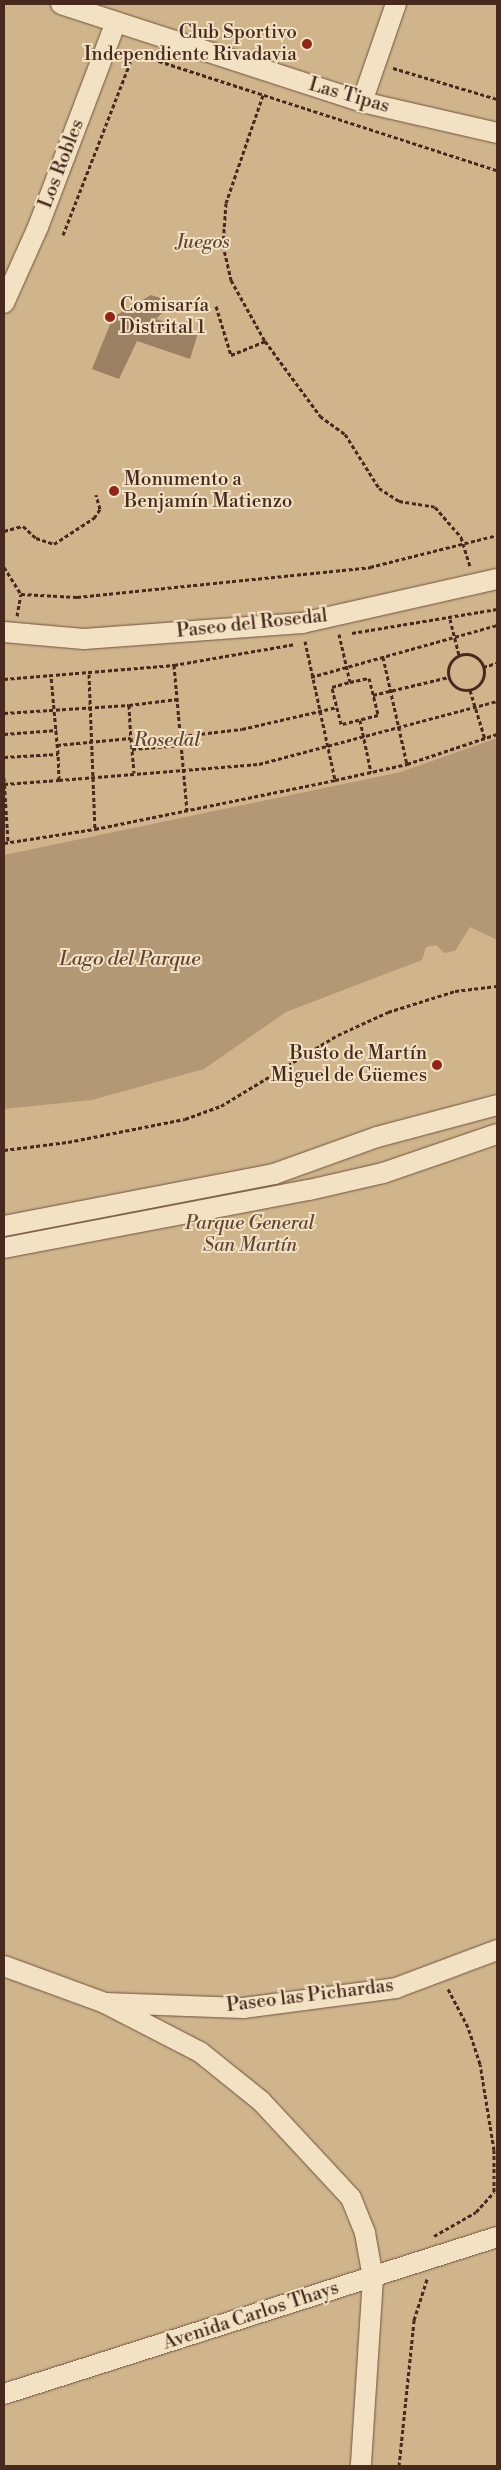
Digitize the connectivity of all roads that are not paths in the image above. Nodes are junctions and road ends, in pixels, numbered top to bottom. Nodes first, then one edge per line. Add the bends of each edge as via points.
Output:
1 (61, 4) edge
2 (396, 4) edge
3 (116, 22) junction
4 (362, 102) junction
5 (497, 133) edge
6 (4, 303) edge
7 (497, 579) edge
8 (10, 633) edge
9 (497, 1105) edge
10 (497, 1134) edge
11 (4, 1226) edge
12 (4, 1248) edge
13 (497, 1950) edge
14 (4, 1966) edge
15 (105, 2003) junction
16 (497, 2237) edge
17 (373, 2278) junction
18 (4, 2394) edge
19 (361, 2466) edge

1 - 3 street, Las Tipas
2 - 4 street
3 - 4 street, Las Tipas
3 - 6 street, Los Robles via 38,227
4 - 5 street, Las Tipas
7 - 8 street, Paseo del Rosedal via 304,633 84,639
9 - 11 street via 376,1137 274,1174
10 - 12 street via 383,1173 319,1188
13 - 15 street, Paseo las Pichardas via 396,1988 243,2008
14 - 15 street, Paseo las Pichardas
15 - 17 street via 200,2052 261,2101 351,2198 365,2233
16 - 17 street, Avenida Carlos Thays
17 - 18 street, Avenida Carlos Thays
17 - 19 street

